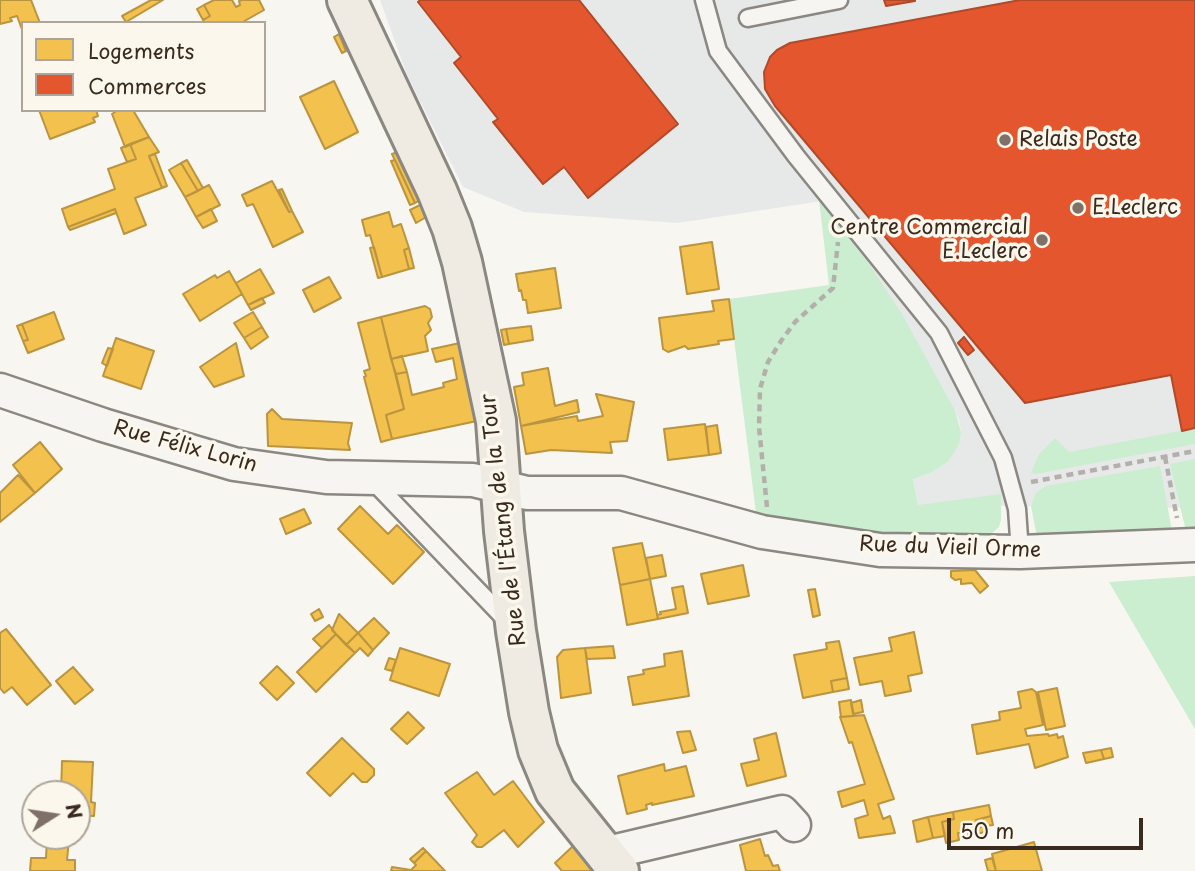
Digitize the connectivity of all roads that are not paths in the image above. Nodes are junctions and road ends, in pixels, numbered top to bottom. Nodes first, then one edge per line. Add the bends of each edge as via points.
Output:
1 (347, 0) edge
2 (704, 0) edge
3 (839, 0) edge
4 (748, 18) dead end
5 (0, 390) edge
6 (370, 478) junction
7 (501, 487) junction
8 (1187, 546) edge
9 (1020, 552) junction
10 (516, 631) junction
11 (794, 825) dead end
12 (611, 862) edge

1 - 7 main road, Rue de l'Étang de la Tour via 452,228 496,421
2 - 9 lane via 718,51 939,333 1003,458 1017,509
3 - 4 lane
5 - 6 street, Rue Félix Lorin via 234,464 326,477
6 - 7 street, Rue Félix Lorin via 473,480
6 - 10 lane
7 - 9 street, Rue du Vieil Orme via 527,492 621,493 762,532 880,550
7 - 10 main road, Rue de l'Étang de la Tour
8 - 9 street, Rue du Vieil Orme
10 - 12 main road, Rue de l'Étang de la Tour via 538,750 555,791
11 - 12 street via 782,813

